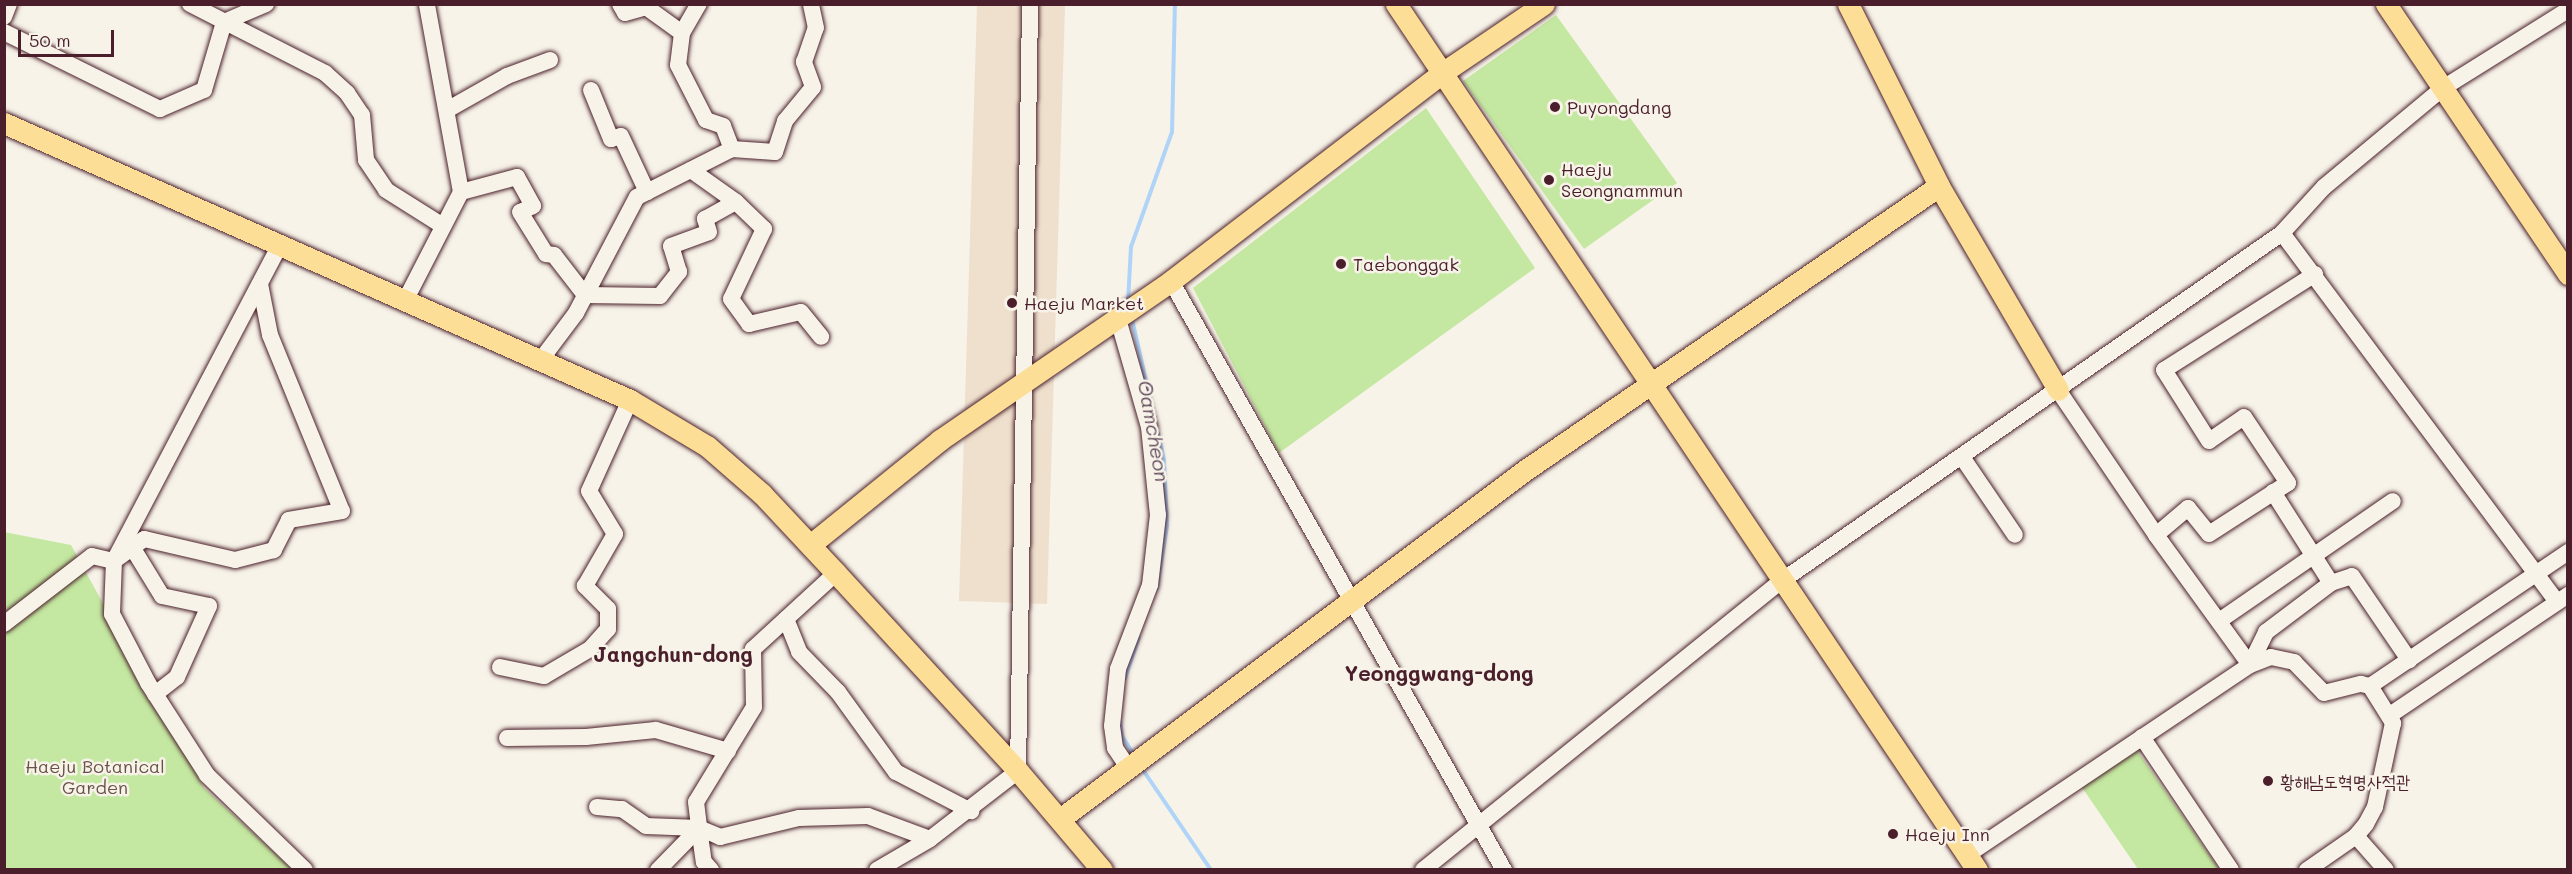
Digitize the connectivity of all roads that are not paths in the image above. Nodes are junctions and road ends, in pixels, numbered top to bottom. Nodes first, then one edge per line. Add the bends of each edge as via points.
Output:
1 (9, 4) edge
2 (190, 4) edge
3 (266, 4) edge
4 (427, 4) edge
5 (620, 4) edge
6 (699, 4) edge
7 (811, 4) edge
8 (1030, 4) edge
9 (1396, 4) edge
10 (1544, 4) edge
11 (1848, 4) edge
12 (2386, 4) edge
13 (2568, 10) edge
14 (4, 17) edge
15 (224, 22) junction
16 (4, 32) edge
17 (682, 33) junction
18 (550, 60) dead end
19 (1442, 73) junction
20 (2444, 88) junction
21 (591, 90) dead end
22 (447, 110) junction
23 (4, 123) edge
24 (732, 149) junction
25 (691, 170) junction
26 (1939, 186) junction
27 (461, 192) junction
28 (647, 192) junction
29 (736, 202) junction
30 (443, 226) junction
31 (2282, 232) junction
32 (280, 246) junction
33 (2315, 274) junction
34 (2568, 274) edge
35 (1171, 281) junction
36 (260, 284) junction
37 (585, 295) junction
38 (405, 301) junction
39 (1118, 319) junction
40 (822, 337) dead end
41 (540, 360) junction
42 (1024, 385) junction
43 (1651, 386) junction
44 (2058, 390) junction
45 (630, 400) junction
46 (1962, 457) junction
47 (2273, 492) junction
48 (2393, 501) dead end
49 (2015, 535) dead end
50 (2156, 536) junction
51 (810, 545) junction
52 (132, 547) junction
53 (2568, 552) edge
54 (2315, 558) junction
55 (114, 561) junction
56 (836, 573) junction
57 (2537, 573) junction
58 (1783, 580) junction
59 (2331, 583) junction
60 (1352, 597) junction
61 (2562, 599) edge
62 (786, 620) junction
63 (2219, 621) junction
64 (4, 624) edge
65 (2409, 660) junction
66 (2250, 665) junction
67 (500, 667) dead end
68 (2370, 686) junction
69 (155, 694) junction
70 (2390, 715) junction
71 (2142, 737) junction
72 (507, 738) dead end
73 (728, 751) junction
74 (1135, 760) junction
75 (1018, 771) junction
76 (597, 807) dead end
77 (971, 811) junction
78 (1060, 819) junction
79 (1478, 826) junction
80 (699, 828) junction
81 (2356, 836) junction
82 (930, 839) junction
83 (1972, 862) edge
84 (304, 870) edge
85 (658, 870) edge
86 (711, 870) edge
87 (877, 870) edge
88 (1102, 870) edge
89 (1423, 870) edge
90 (1503, 870) edge
91 (2231, 870) edge
92 (2307, 870) edge
93 (2386, 870) edge

1 - 14 street
2 - 15 street
3 - 15 street
4 - 22 street
5 - 17 street via 625,13 646,7
6 - 17 street
7 - 24 street via 816,28 804,62 813,87 785,121 775,152
8 - 42 street
9 - 19 main road
10 - 19 main road
11 - 26 main road
12 - 20 main road
13 - 20 street
15 - 16 street via 204,90 160,109
15 - 30 street via 325,73 347,93 362,115 366,160 386,190
17 - 24 street via 678,65 706,120 723,126
18 - 22 street via 507,76
19 - 35 main road
19 - 43 main road
20 - 31 street via 2324,187
20 - 34 main road
21 - 28 street via 611,139 621,136
22 - 27 street
23 - 32 main road
24 - 25 street
25 - 28 street
25 - 29 street
26 - 43 main road
26 - 44 main road
27 - 30 street
27 - 37 street via 517,177 533,206 520,212 546,254 554,255
28 - 37 street via 637,197
29 - 37 street via 705,219 709,232 671,246 679,272 660,296
29 - 40 street via 764,229 731,299 748,324 801,312
30 - 38 street
31 - 33 street
31 - 44 street
32 - 36 street
32 - 38 main road
33 - 47 street via 2164,370 2209,441 2244,417 2288,483
33 - 57 street
35 - 39 main road
35 - 60 street
36 - 52 street via 270,335 342,511 289,520 274,550 235,560 144,539
36 - 55 street
37 - 41 street
38 - 41 main road
39 - 42 main road
39 - 74 street via 1149,427 1158,515 1150,585 1118,669 1112,726 1115,748
41 - 45 main road
42 - 51 main road via 940,440
42 - 75 street
43 - 58 main road
43 - 60 main road via 1524,471
44 - 46 street
44 - 50 street
45 - 51 main road via 724,460
45 - 67 street via 589,491 615,534 585,586 608,609 608,629 591,649 544,676
46 - 49 street
46 - 58 street
47 - 50 street via 2209,534 2188,508
47 - 54 street
48 - 54 street
50 - 63 street
51 - 56 main road
52 - 55 street
52 - 69 street via 162,596 209,606 177,676
53 - 57 street
54 - 59 street
54 - 63 street
55 - 64 street via 92,556
55 - 69 street via 112,614
56 - 62 street
56 - 75 main road
57 - 61 street
57 - 65 street
58 - 79 street
58 - 83 main road
59 - 65 street via 2352,576
59 - 66 street via 2266,632
60 - 74 main road
60 - 79 street
61 - 70 street
62 - 73 street via 753,649 754,707
62 - 77 street via 799,652 838,692 896,771
63 - 66 street
65 - 68 street
66 - 68 street via 2271,657 2294,662 2324,693 2361,684
66 - 71 street
68 - 70 street
69 - 84 street via 207,775
70 - 81 street via 2392,732 2374,807
71 - 83 street
71 - 91 street
72 - 73 street via 586,737 656,730
73 - 80 street via 696,802
74 - 78 main road
75 - 77 street
75 - 78 main road
76 - 80 street via 622,809 646,826
77 - 82 street
78 - 88 main road
79 - 89 street
79 - 90 street
80 - 82 street via 720,837 799,818 868,816
80 - 85 street
80 - 86 street via 704,862
81 - 92 street
81 - 93 street
82 - 87 street

